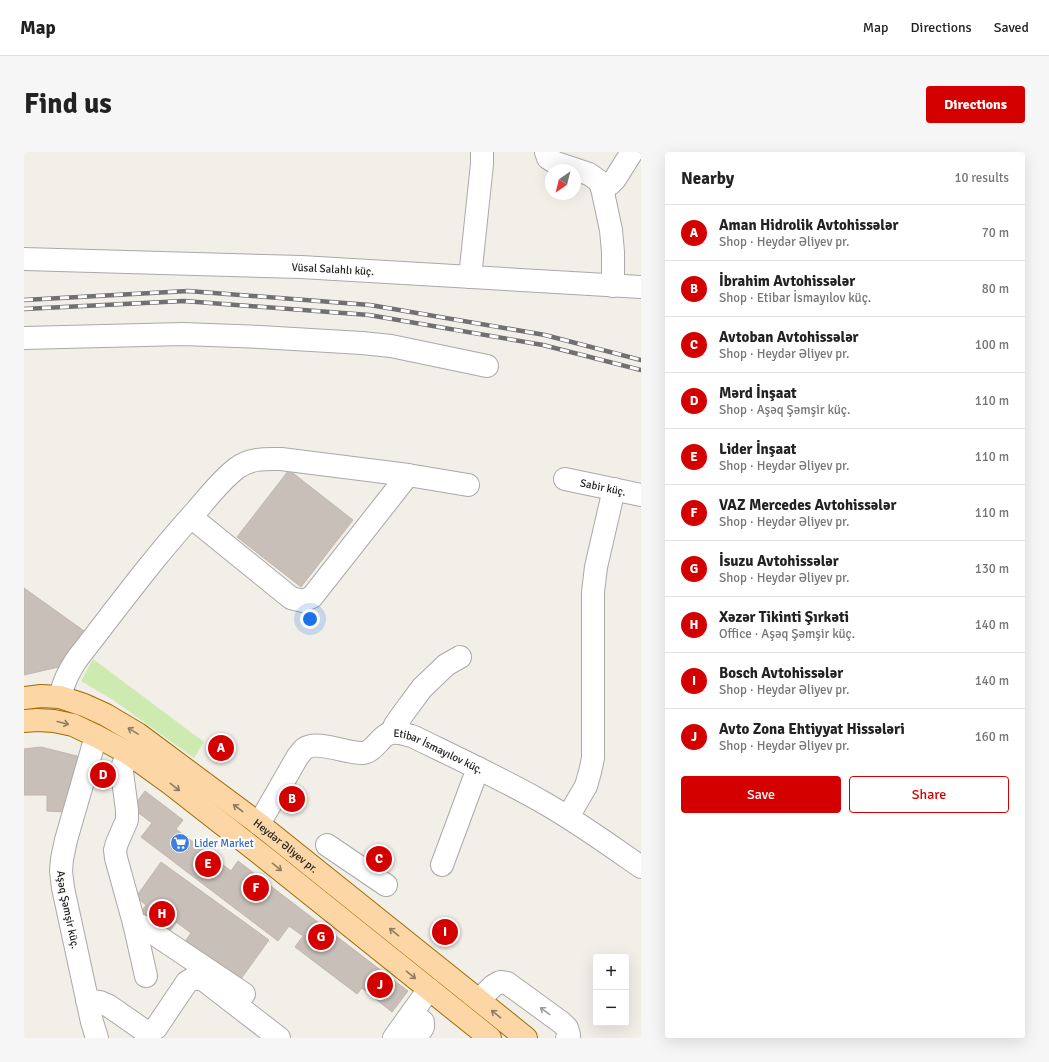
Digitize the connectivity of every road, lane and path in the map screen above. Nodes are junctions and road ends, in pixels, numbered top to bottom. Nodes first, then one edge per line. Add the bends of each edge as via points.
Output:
1 (482, 152) edge
2 (546, 152) edge
3 (632, 152) edge
4 (602, 188) junction
5 (24, 259) edge
6 (470, 277) junction
7 (613, 286) junction
8 (641, 287) edge
9 (24, 338) edge
10 (487, 366) dead end
11 (408, 475) junction
12 (565, 479) dead end
13 (468, 485) dead end
14 (614, 489) junction
15 (641, 495) edge
16 (191, 517) junction
17 (460, 657) dead end
18 (60, 697) junction
19 (24, 698) edge
20 (24, 721) edge
21 (392, 732) junction
22 (96, 736) junction
23 (128, 753) junction
24 (478, 768) junction
25 (568, 817) junction
26 (259, 824) junction
27 (327, 845) dead end
28 (346, 858) junction
29 (442, 865) dead end
30 (641, 866) edge
31 (329, 880) junction
32 (386, 885) dead end
33 (134, 923) junction
34 (146, 976) dead end
35 (429, 989) junction
36 (244, 994) dead end
37 (87, 1000) junction
38 (479, 1000) junction
39 (412, 1013) junction
40 (97, 1038) edge
41 (279, 1038) edge
42 (394, 1038) edge
43 (416, 1038) edge
44 (490, 1038) edge
45 (526, 1038) edge
46 (567, 1038) edge

1 - 6 street
2 - 4 street via 548,158 556,163 595,177
3 - 4 street via 615,179
4 - 7 street via 611,230
5 - 6 street, Vüsal Salahlı küç. via 301,267
6 - 7 street, Vüsal Salahlı küç.
7 - 8 street, Vüsal Salahlı küç.
9 - 10 street via 183,334 362,343 390,346
11 - 13 street
11 - 16 street via 280,459 250,461 237,467
11 - 16 street via 312,597 303,601 290,598
12 - 14 street, Sabir küç.
14 - 15 street, Sabir küç.
14 - 25 street via 596,567 593,592 593,758 586,786
16 - 18 street via 77,659 68,674
17 - 21 street via 446,665 422,688
18 - 19 main road, Heydər Əliyev pr.
26 -> 18 main road, Heydər Əliyev pr. via 138,734 106,714
20 -> 22 main road, Heydər Əliyev pr. via 54,721 73,725
21 - 24 street, Etibar İsmayılov küç. via 412,736
21 - 26 street, Etibar İsmayılov küç. via 363,753 322,746 305,749 298,756
22 - 23 main road, Heydər Əliyev pr.
22 - 37 street, Aşəq Şəmşir küç. via 66,840 61,871
23 - 33 street via 122,772 126,820 115,850
23 -> 35 main road, Heydər Əliyev pr. via 268,860
24 - 25 street, Etibar İsmayılov küç.
24 - 29 street
25 - 30 street, Etibar İsmayılov küç.
26 - 31 main road, Heydər Əliyev pr.
27 - 28 street
28 - 31 street
28 - 32 street
38 -> 31 main road, Heydər Əliyev pr.
33 - 34 street
33 - 36 street via 144,927
35 - 39 street
35 - 44 main road, Heydər Əliyev pr.
37 - 40 street, Aşəq Şəmşir küç.
37 - 41 street via 109,1006 149,1032 156,1028 187,982 194,978 204,980
45 -> 38 main road, Heydər Əliyev pr.
46 -> 38 street via 567,1028 562,1023 507,983 500,982 493,986
39 - 42 street
39 - 43 street via 423,1022 423,1027

